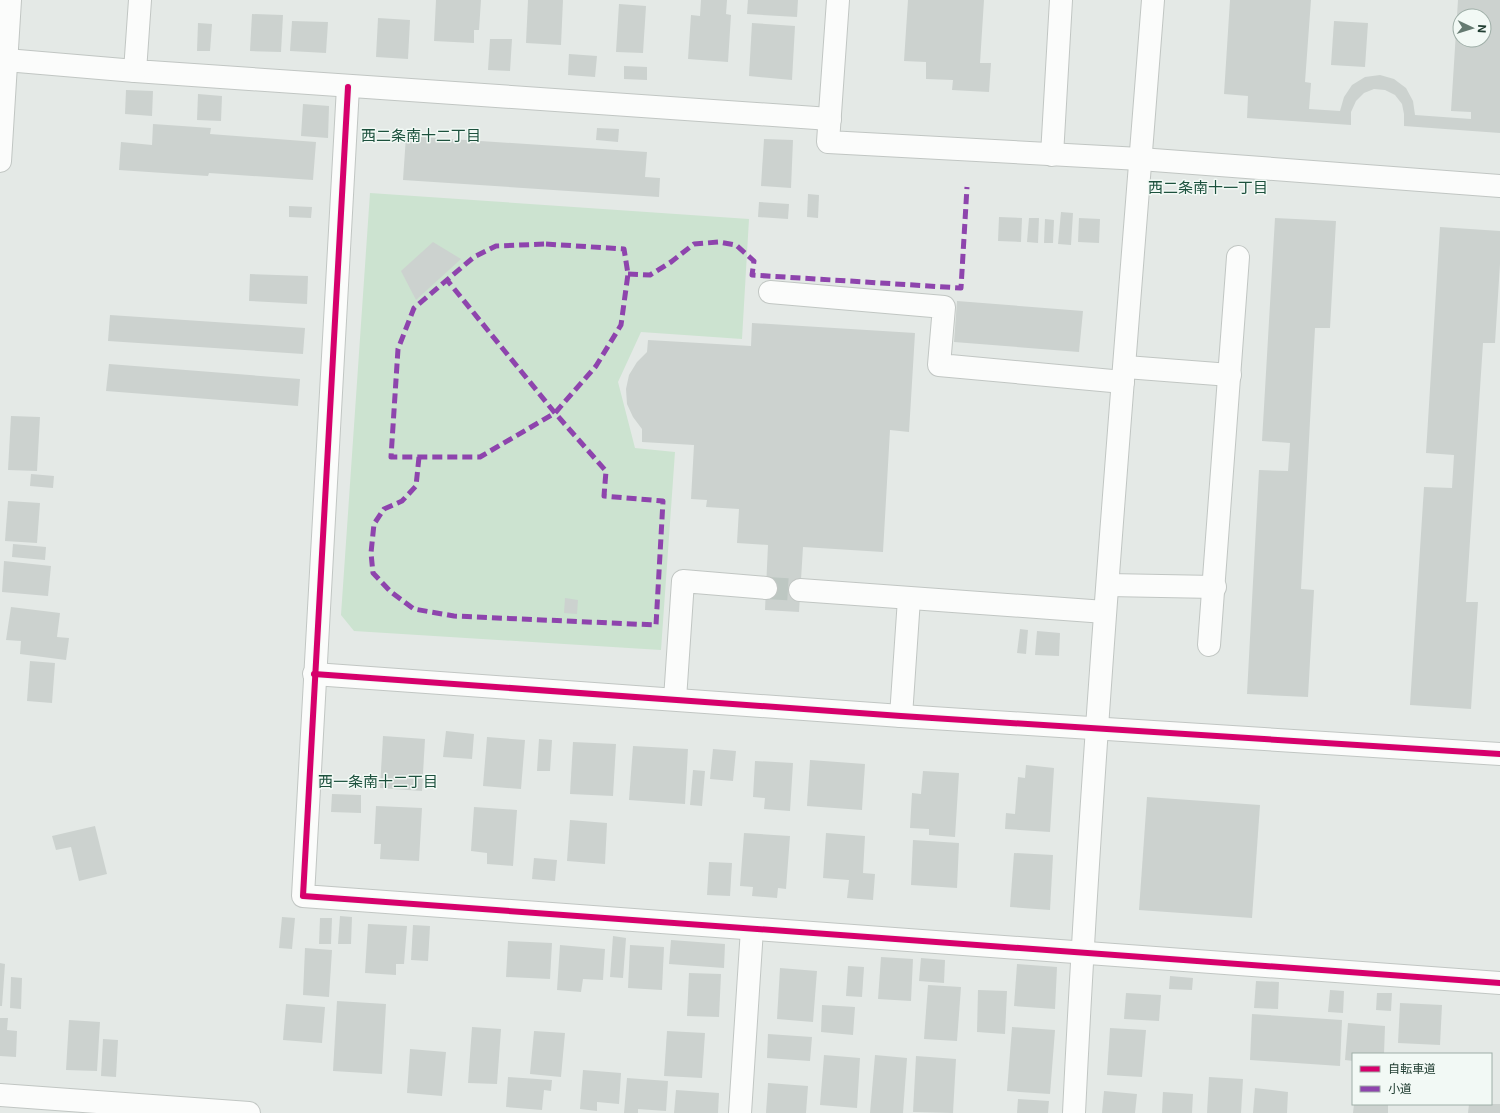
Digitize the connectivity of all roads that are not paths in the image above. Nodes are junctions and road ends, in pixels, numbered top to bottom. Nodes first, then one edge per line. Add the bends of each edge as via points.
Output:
1 (10, 0) edge
2 (140, 0) edge
3 (838, 0) edge
4 (1061, 0) edge
5 (1153, 0) edge
6 (6, 60) junction
7 (135, 71) junction
8 (348, 87) junction
9 (830, 119) junction
10 (1052, 154) junction
11 (1140, 159) junction
12 (0, 162) edge
13 (1500, 186) edge
14 (1238, 256) dead end
15 (770, 292) dead end
16 (1124, 374) junction
17 (1230, 375) junction
18 (1108, 585) junction
19 (1215, 587) junction
20 (766, 588) tunnel mouth
21 (800, 590) tunnel mouth
22 (908, 599) junction
23 (1105, 612) junction
24 (1209, 645) dead end
25 (314, 674) junction
26 (675, 700) junction
27 (901, 716) junction
28 (1096, 729) junction
29 (1500, 754) edge
30 (752, 929) junction
31 (1082, 954) junction
32 (1500, 983) edge
33 (0, 1095) edge
34 (249, 1113) edge
35 (740, 1113) edge
36 (1074, 1113) edge

1 - 6 street
2 - 7 street
3 - 9 street
4 - 10 street
5 - 11 street
6 - 7 street
6 - 12 street
7 - 8 street
8 - 9 street
8 - 25 street
9 - 10 street via 828,142
10 - 11 street
11 - 13 street
11 - 16 street
14 - 17 street
15 - 16 street via 944,307 939,365
16 - 17 street
16 - 18 street
17 - 19 street
18 - 19 street
18 - 23 street
19 - 24 street
20 - 26 street via 683,581
21 - 22 street
22 - 23 street
22 - 27 street
23 - 28 street
25 - 26 street
25 - 30 street via 303,896
26 - 27 street
27 - 28 street
28 - 29 street
28 - 31 street
30 - 31 street
30 - 35 street
31 - 32 street
31 - 36 street
33 - 34 street

